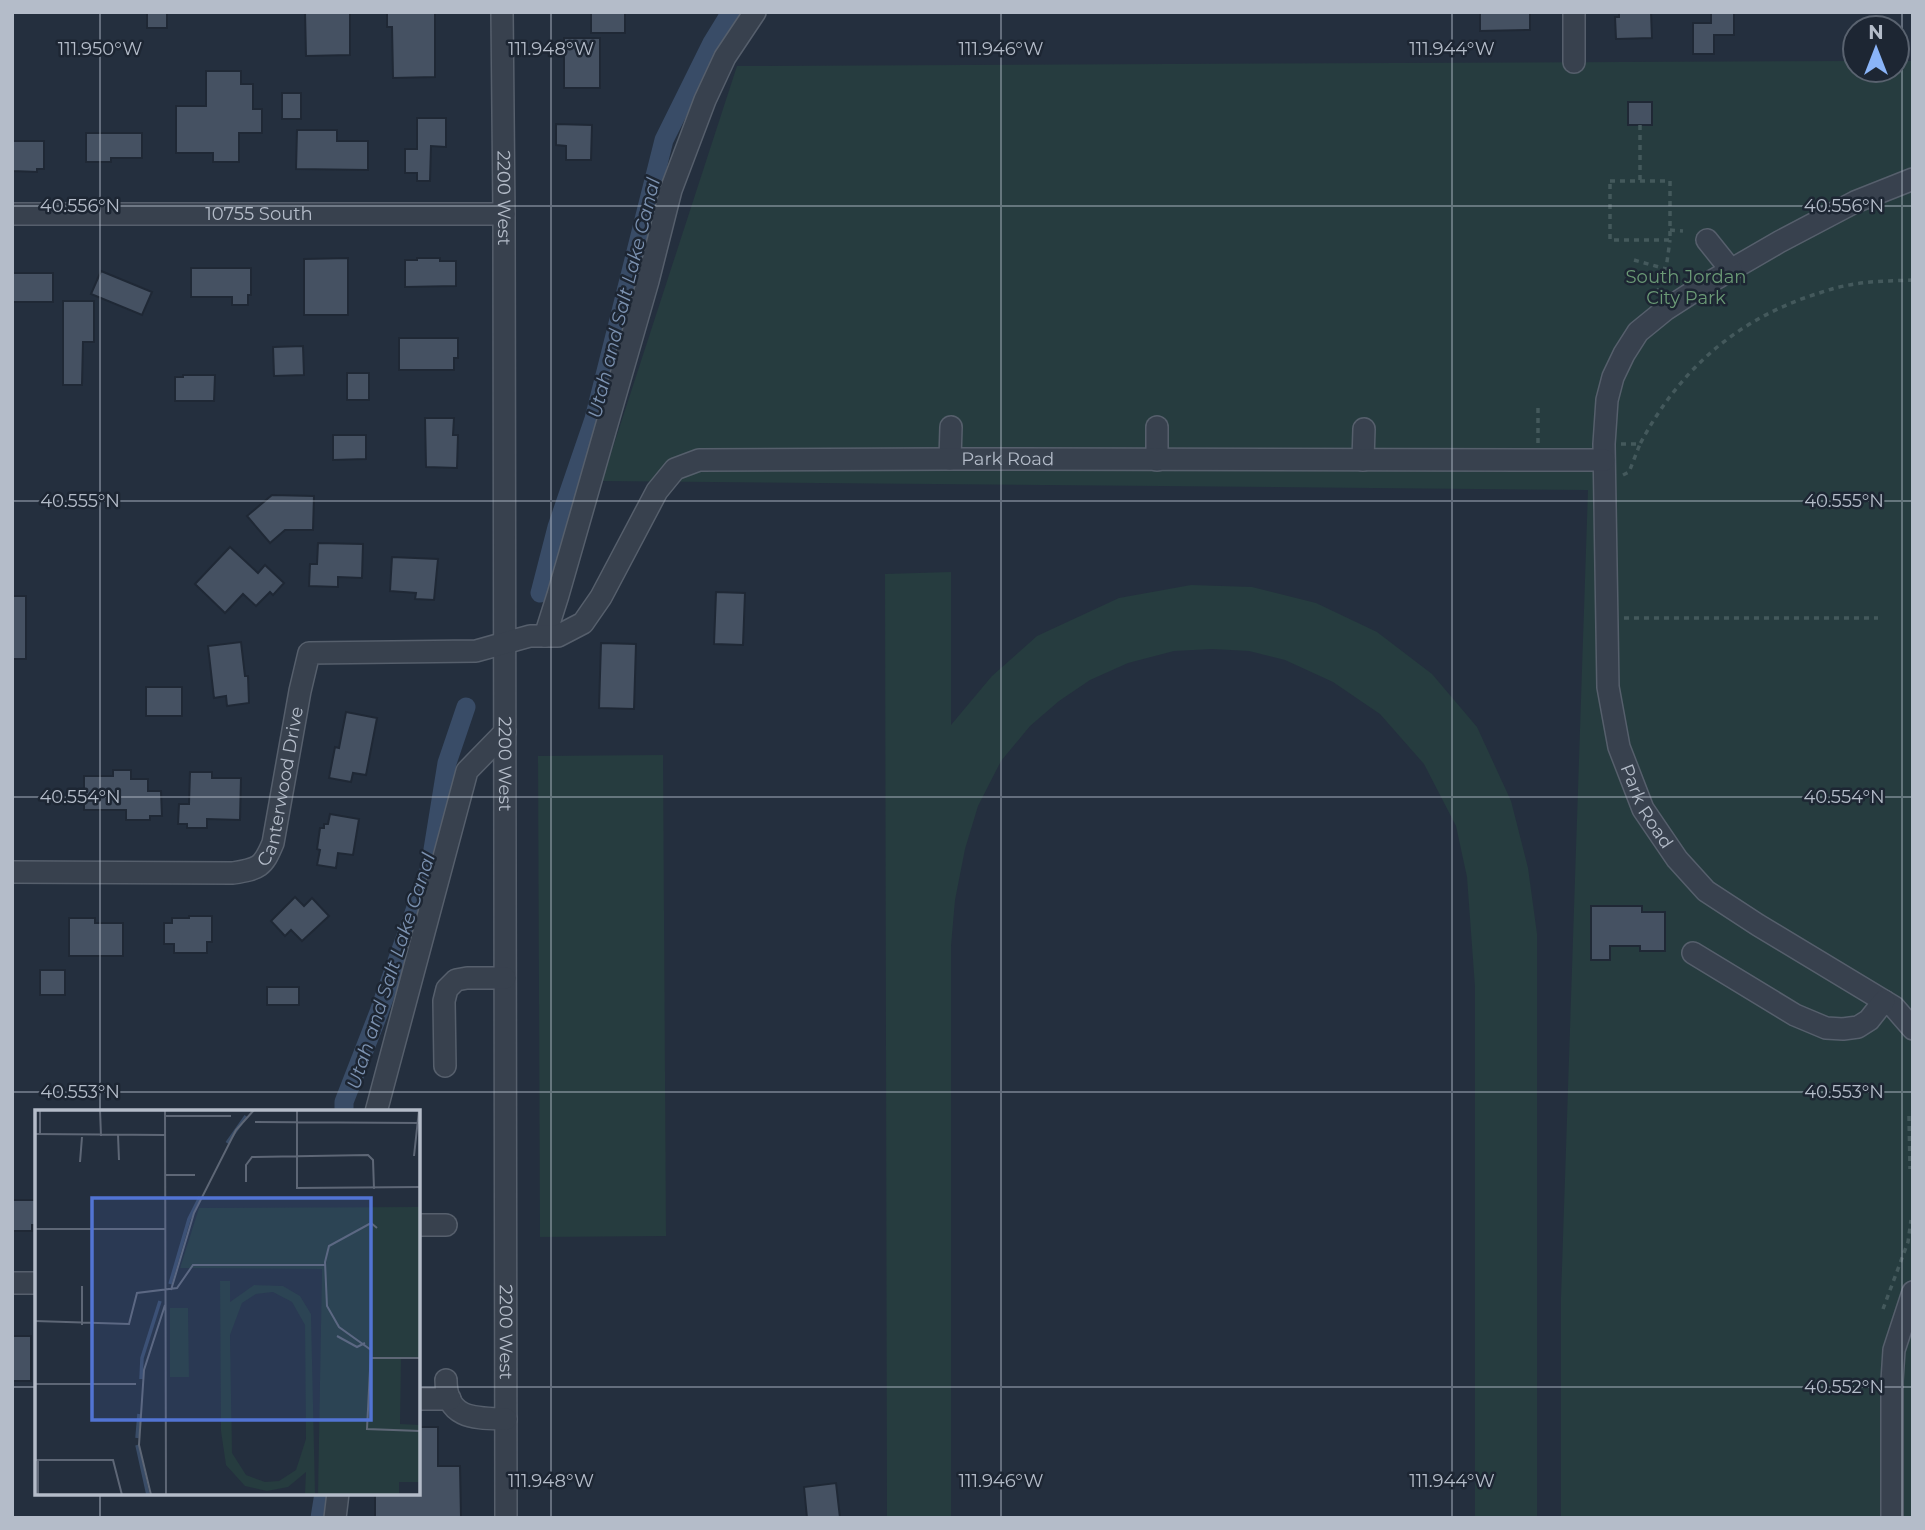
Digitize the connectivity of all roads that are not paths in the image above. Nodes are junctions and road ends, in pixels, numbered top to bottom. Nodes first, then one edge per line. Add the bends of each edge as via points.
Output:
1 (502, 12) edge
2 (755, 12) edge
3 (1574, 12) edge
4 (1574, 62) dead end
5 (1913, 179) edge
6 (12, 214) edge
7 (504, 214) junction
8 (1707, 240) dead end
9 (1731, 270) junction
10 (951, 427) dead end
11 (1157, 427) dead end
12 (1364, 429) dead end
13 (950, 459) junction
14 (1157, 460) junction
15 (1363, 460) junction
16 (1604, 460) junction
17 (545, 636) junction
18 (505, 643) junction
19 (505, 732) junction
20 (12, 872) edge
21 (1693, 953) dead end
22 (505, 978) junction
23 (1884, 1000) junction
24 (1913, 1029) edge
25 (445, 1066) dead end
26 (377, 1110) edge
27 (420, 1225) edge
28 (446, 1225) dead end
29 (12, 1283) edge
30 (35, 1283) edge
31 (1913, 1292) edge
32 (420, 1398) edge
33 (506, 1419) junction
34 (338, 1495) edge
35 (335, 1518) edge
36 (506, 1518) edge
37 (1892, 1518) edge

1 - 7 street, 2200 West
2 - 17 street via 725,57 671,190
3 - 4 street
5 - 9 street, Park Road via 1855,202
6 - 7 street, 10755 South
7 - 18 street, 2200 West
8 - 9 street
9 - 16 street, Park Road via 1638,332 1624,354 1607,400
10 - 13 street
11 - 14 street
12 - 15 street
13 - 14 street, Park Road
13 - 17 street, Park Road via 699,460 675,469 657,491 583,624 558,636
14 - 15 street, Park Road
15 - 16 street, Park Road
16 - 23 street, Park Road via 1608,687 1619,747 1643,810 1676,859 1706,891
17 - 18 street, Park Road
18 - 19 street, 2200 West
18 - 20 street, Canterwood Drive via 477,651 309,653 273,843 266,861 251,870
19 - 22 street, 2200 West
19 - 26 street via 467,771
21 - 23 street via 1795,1015 1826,1028 1858,1027
22 - 25 street via 456,980 447,989
22 - 33 street, 2200 West
23 - 24 street, Park Road
27 - 28 street
29 - 30 street
31 - 37 street via 1894,1350
32 - 33 street via 448,1389 454,1408 474,1418
33 - 36 street, 2200 West
34 - 35 street

